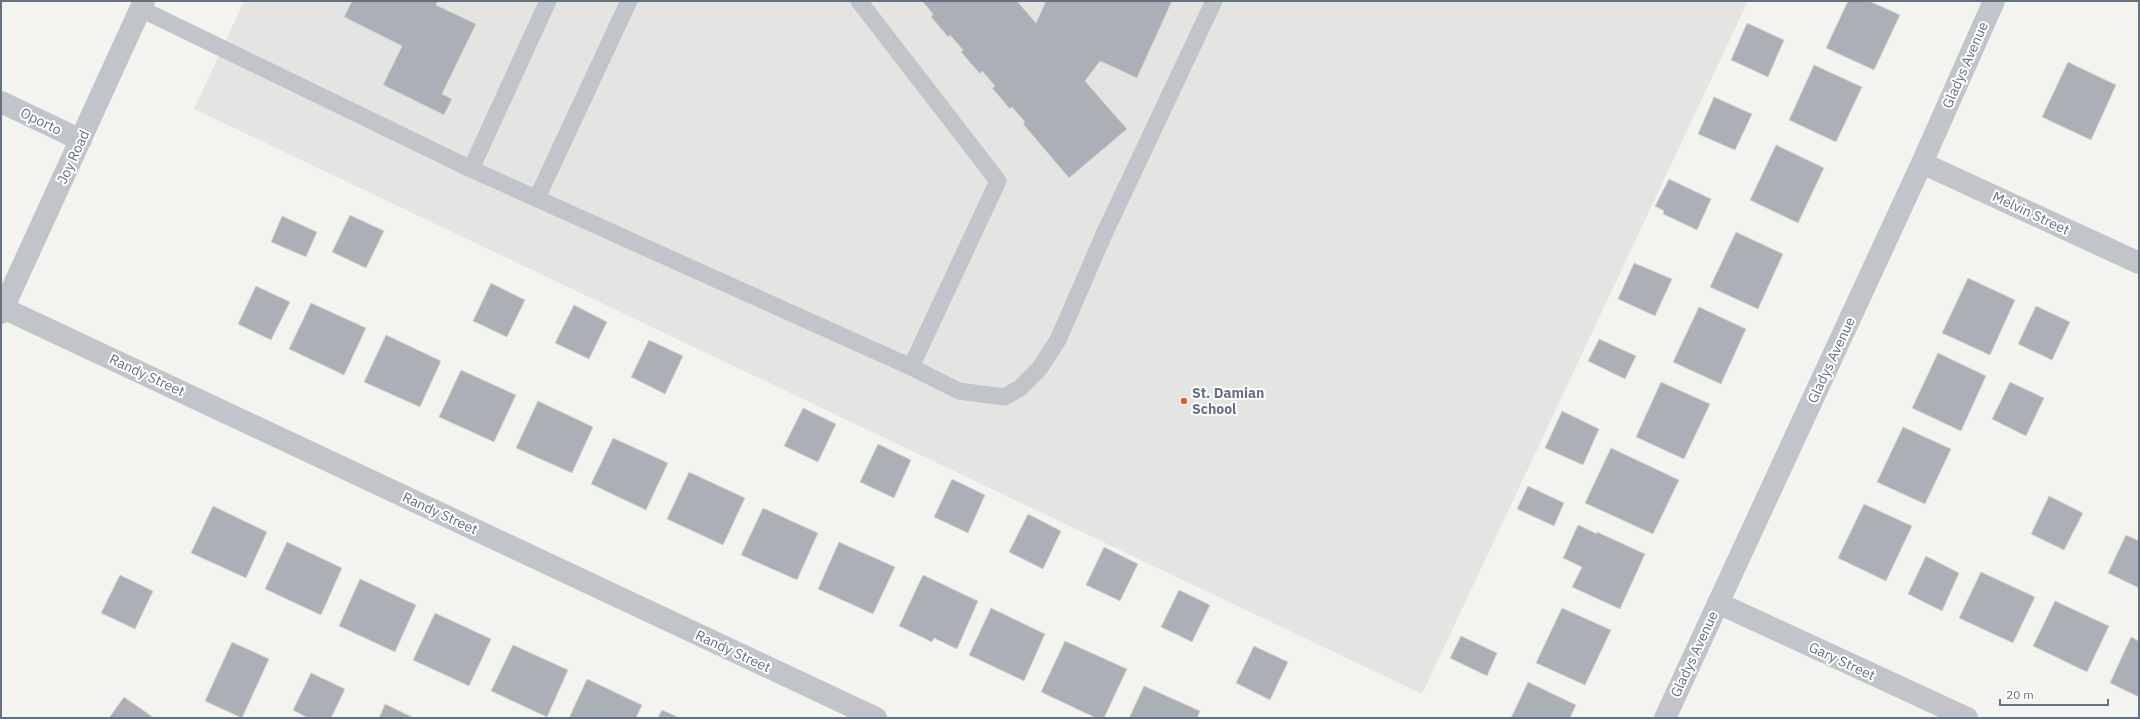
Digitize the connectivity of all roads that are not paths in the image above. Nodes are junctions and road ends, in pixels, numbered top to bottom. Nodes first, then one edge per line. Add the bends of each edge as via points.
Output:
1 (548, 1) edge
2 (629, 1) edge
3 (859, 1) edge
4 (1214, 1) edge
5 (1994, 1) edge
6 (143, 5) edge
7 (1, 102) edge
8 (81, 140) junction
9 (1922, 163) junction
10 (471, 169) junction
11 (537, 198) junction
12 (2139, 263) edge
13 (2, 310) edge
14 (911, 367) junction
15 (1718, 603) junction
16 (876, 718) edge
17 (1665, 718) edge
18 (1967, 718) edge

1 - 10 lane
2 - 11 lane
3 - 14 lane via 998,181
4 - 14 lane via 1105,232 1058,340 1039,369 1020,388 1004,397 960,391
5 - 9 street, Gladys Avenue
6 - 8 street, Joy Road
6 - 10 lane
7 - 8 street, Oporto
8 - 13 street, Joy Road
9 - 12 street, Melvin Street
9 - 15 street, Gladys Avenue
10 - 11 lane
11 - 14 lane
13 - 16 street, Randy Street
15 - 17 street, Gladys Avenue
15 - 18 street, Gary Street

